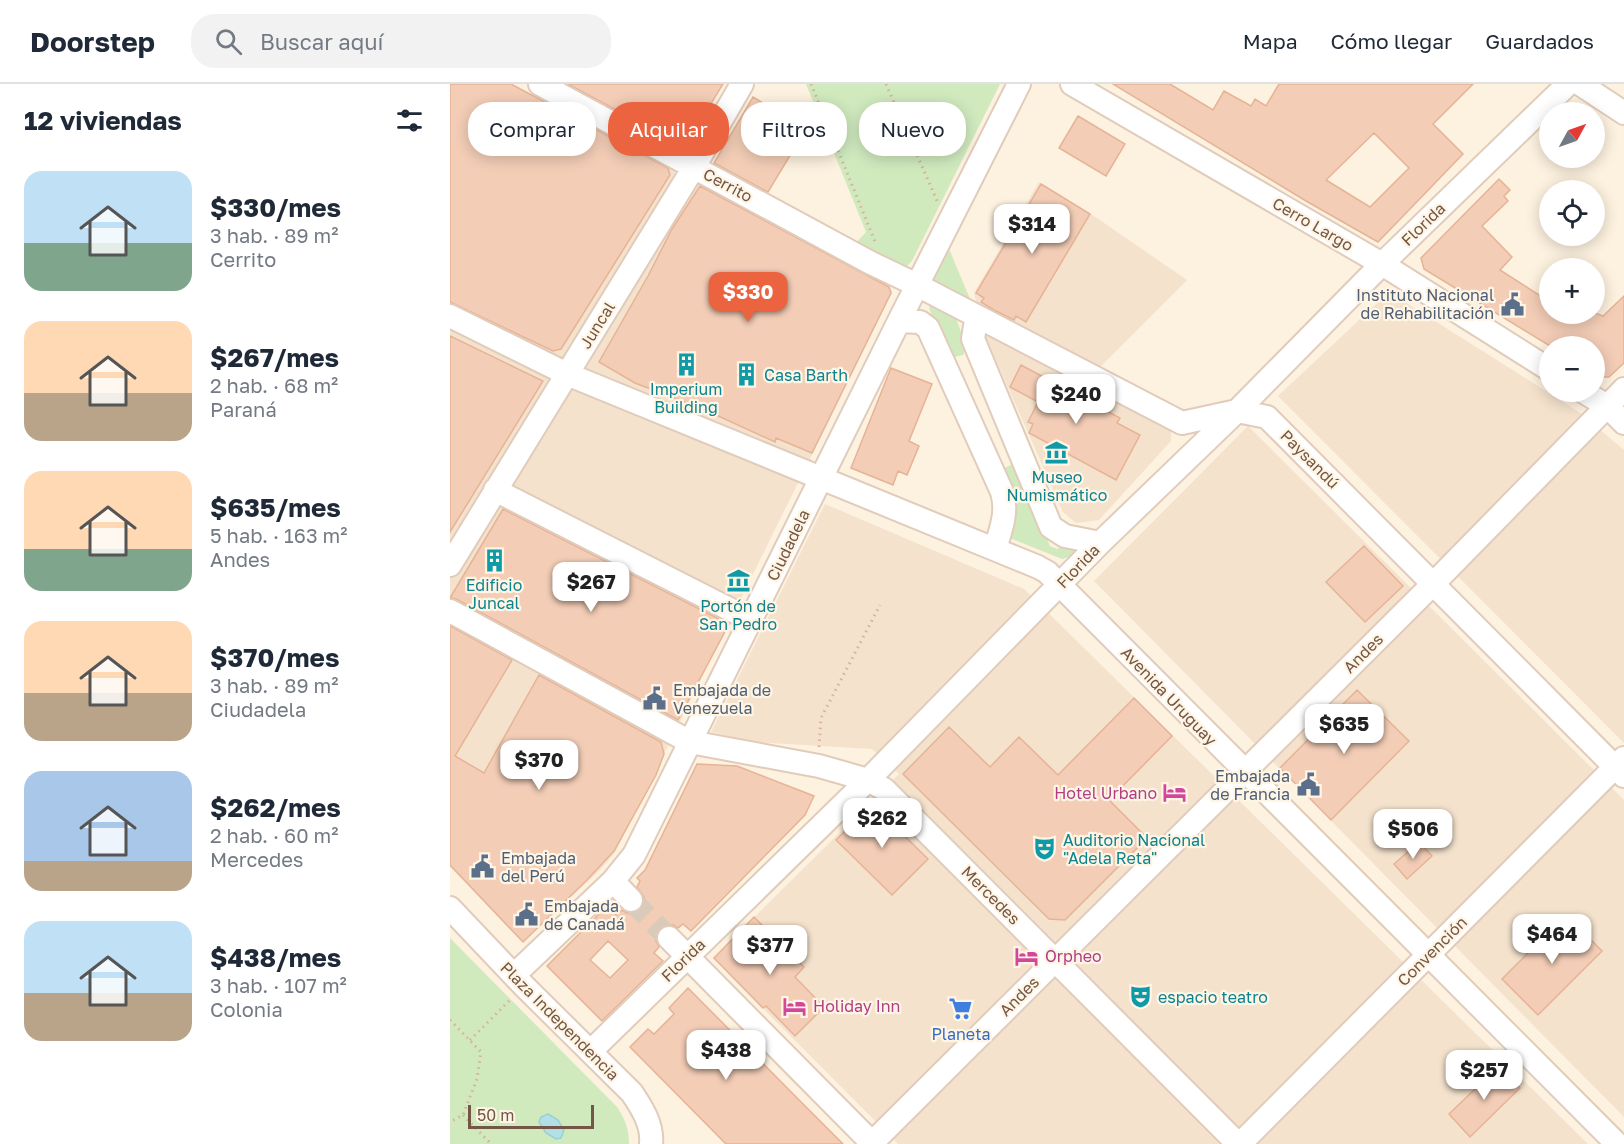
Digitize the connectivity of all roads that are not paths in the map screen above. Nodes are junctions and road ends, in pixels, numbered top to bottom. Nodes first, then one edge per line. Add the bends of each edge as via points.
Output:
1 (540, 84) edge
2 (742, 84) edge
3 (1019, 84) edge
4 (1072, 84) edge
5 (1568, 84) edge
6 (1580, 84) edge
7 (1624, 112) edge
8 (694, 167) junction
9 (1382, 264) junction
10 (917, 285) junction
11 (450, 316) edge
12 (980, 318) junction
13 (899, 321) junction
14 (1539, 363) edge
15 (965, 368) junction
16 (567, 374) junction
17 (1624, 389) edge
18 (1600, 402) edge
19 (1607, 406) junction
20 (1004, 411) junction
21 (1237, 411) junction
22 (976, 417) junction
23 (1624, 423) edge
24 (822, 477) junction
25 (495, 490) junction
26 (1100, 543) junction
27 (995, 549) junction
28 (450, 565) edge
29 (1434, 583) junction
30 (1060, 585) junction
31 (450, 611) edge
32 (751, 620) junction
33 (690, 742) junction
34 (1621, 767) edge
35 (1244, 772) junction
36 (868, 780) junction
37 (613, 881) junction
38 (631, 900) tunnel mouth
39 (450, 908) edge
40 (669, 938) tunnel mouth
41 (687, 956) junction
42 (1428, 956) junction
43 (1056, 959) junction
44 (514, 975) junction
45 (591, 1051) junction
46 (1615, 1139) edge
47 (651, 1144) edge
48 (872, 1144) edge
49 (1239, 1144) edge

1 - 8 street, Cerrito
2 - 8 street, Juncal
3 - 10 street, Ciudadela
4 - 9 street, Cerro Largo
5 - 9 street, Florida
6 - 7 street
8 - 10 street, Cerrito
8 - 16 street, Juncal
9 - 14 street, Cerro Largo
9 - 21 street, Florida
10 - 12 street, Paysandú
10 - 13 street, Ciudadela
11 - 16 street, Avenida Uruguay
12 - 15 street
12 - 21 street, Paysandú via 1182,423
13 - 15 street via 920,322
13 - 24 street, Ciudadela
15 - 20 street
15 - 22 street
16 - 24 street, Avenida Uruguay
16 - 25 street, Juncal
17 - 19 street, Andes
18 - 19 street
19 - 23 street
19 - 29 street, Andes
20 - 22 street
20 - 26 street via 1052,527 1065,536
21 - 26 street, Florida
21 - 29 street, Paysandú via 1267,417
22 - 27 street via 1005,501
24 - 27 street, Avenida Uruguay
24 - 32 street, Ciudadela
25 - 28 street, Juncal
25 - 32 street
26 - 30 street, Florida
27 - 30 street, Avenida Uruguay via 1038,567
29 - 34 street, Paysandú
29 - 35 street, Andes
30 - 35 street, Avenida Uruguay
30 - 36 street, Florida
31 - 33 street, Mercedes
32 - 33 street, Ciudadela
33 - 36 street, Mercedes via 819,766
33 - 37 street, Ciudadela via 634,855
34 - 42 street, Convención
35 - 42 street, Avenida Uruguay
35 - 43 street, Andes
36 - 41 street, Florida
36 - 43 street, Mercedes via 884,789
37 - 38 street
37 - 44 street, Ciudadela
39 - 44 street, Plaza Independencia
40 - 41 street
41 - 45 street, Florida
41 - 48 street
42 - 46 street, Avenida Uruguay
42 - 49 street, Convención
43 - 48 street, Andes
43 - 49 street, Mercedes
44 - 45 street, Plaza Independencia
45 - 47 street, Plaza Independencia via 642,1107

